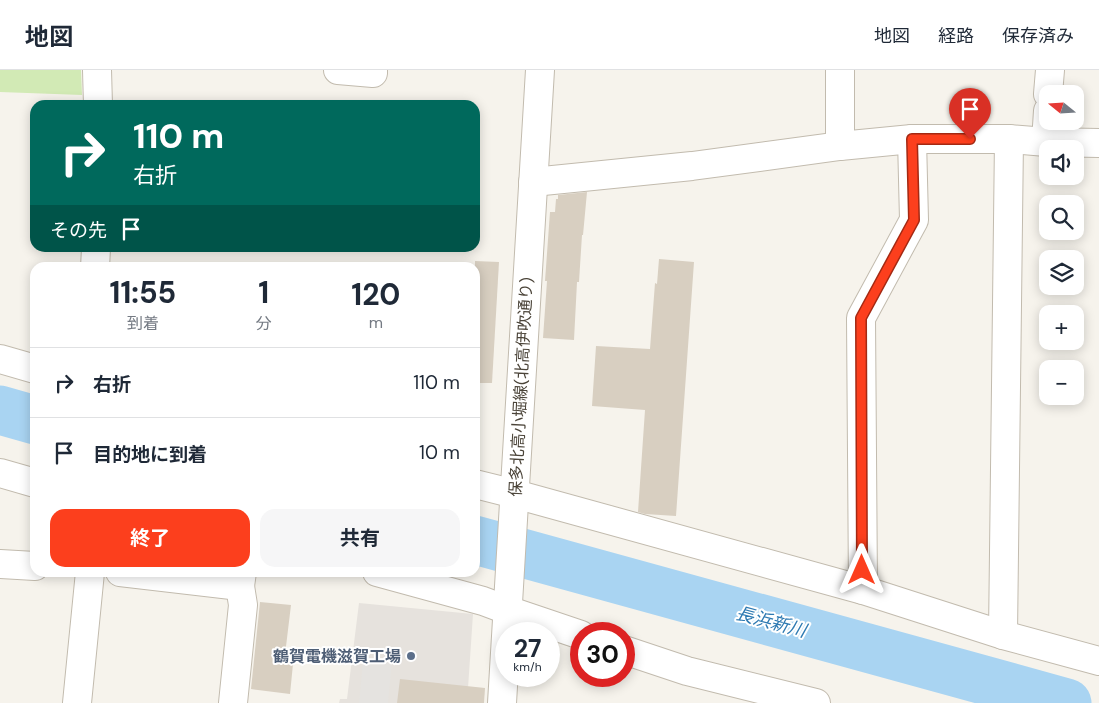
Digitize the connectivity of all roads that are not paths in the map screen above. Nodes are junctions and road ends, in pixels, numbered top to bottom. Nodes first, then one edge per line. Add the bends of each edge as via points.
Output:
1 (97, 70) edge
2 (338, 70) edge
3 (373, 70) edge
4 (540, 70) edge
5 (840, 70) edge
6 (1050, 70) edge
7 (1049, 85) edge
8 (98, 100) edge
9 (912, 139) junction
10 (1009, 139) junction
11 (1039, 141) edge
12 (1084, 143) edge
13 (1099, 143) edge
14 (840, 146) junction
15 (533, 182) junction
16 (0, 359) edge
17 (30, 368) edge
18 (0, 473) edge
19 (30, 482) edge
20 (480, 487) edge
21 (514, 504) junction
22 (0, 564) edge
23 (30, 566) edge
24 (90, 577) edge
25 (206, 577) edge
26 (396, 577) edge
27 (241, 579) edge
28 (863, 590) junction
29 (508, 604) junction
30 (570, 630) edge
31 (1003, 635) junction
32 (635, 654) edge
33 (1099, 661) edge
34 (77, 703) edge
35 (233, 703) edge
36 (502, 703) edge
37 (816, 703) edge

1 - 8 street
2 - 3 street via 373,73
4 - 15 street, 保多北高小堀線(北高伊吹通り)
5 - 14 street
6 - 7 street
9 - 10 street
9 - 14 street
9 - 28 street via 914,220 861,318
10 - 11 street
10 - 31 street
12 - 13 street
14 - 15 street via 692,166
15 - 21 street, 保多北高小堀線(北高伊吹通り)
16 - 17 street
18 - 19 street
20 - 21 street
21 - 28 street
21 - 29 street, 保多北高小堀線(北高伊吹通り)
22 - 23 street
24 - 34 street
25 - 27 street
26 - 29 street
27 - 35 street via 243,605
28 - 31 street
29 - 30 street
29 - 36 street, 保多北高小堀線(北高伊吹通り)
31 - 33 street
32 - 37 street via 687,671

